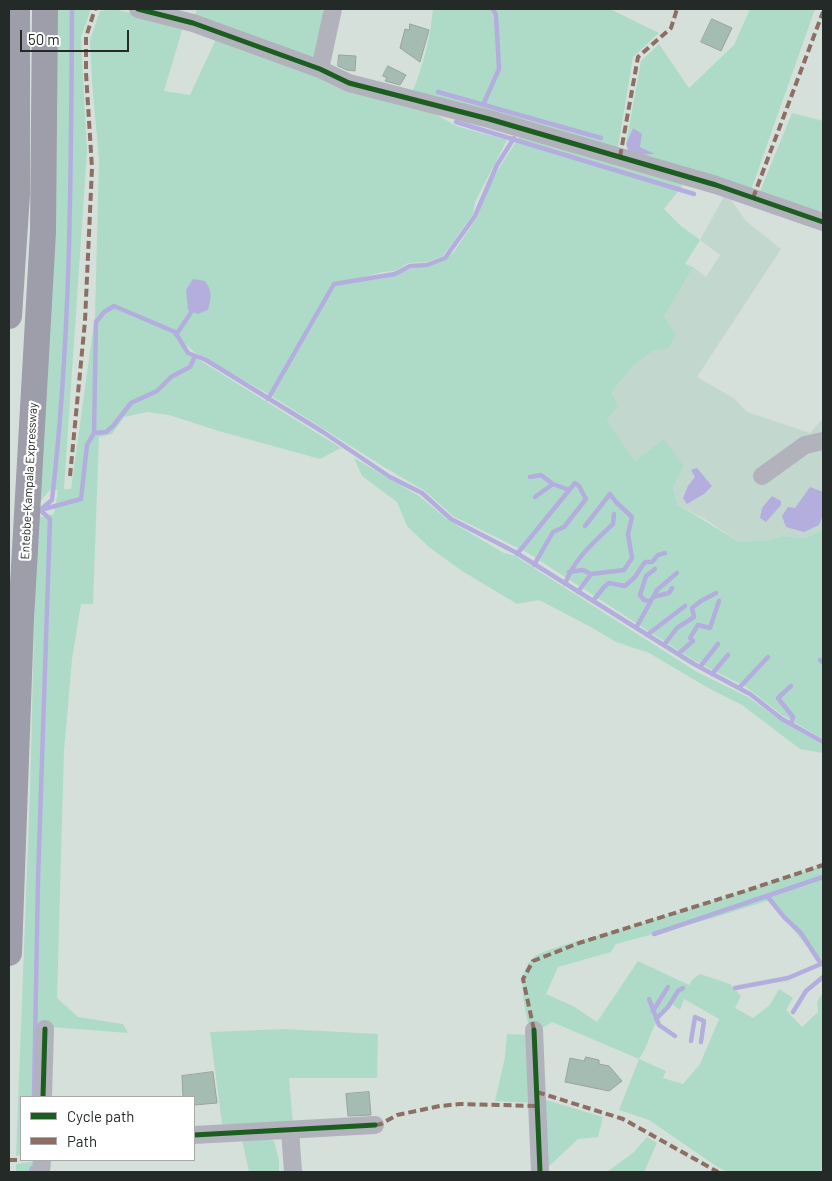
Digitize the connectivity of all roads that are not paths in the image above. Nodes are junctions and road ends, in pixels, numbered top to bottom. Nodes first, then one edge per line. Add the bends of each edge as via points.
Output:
1 (17, 9) edge
2 (45, 9) edge
3 (138, 9) edge
4 (333, 9) edge
5 (194, 16) edge
6 (320, 69) junction
7 (823, 222) edge
8 (9, 316) edge
9 (823, 441) edge
10 (762, 476) dead end
11 (9, 953) edge
12 (45, 1029) dead end
13 (534, 1030) dead end
14 (43, 1096) edge
15 (374, 1125) dead end
16 (290, 1130) junction
17 (195, 1135) edge
18 (293, 1172) edge
19 (540, 1172) edge

1 - 8 highway via 17,194
2 - 11 highway, Entebbe-Kampala Expressway via 43,232 21,620
3 - 5 street
4 - 6 street
5 - 6 street
6 - 7 street via 349,83 489,119 696,180
9 - 10 street via 805,445
12 - 14 street
13 - 19 street
15 - 16 street
16 - 17 street
16 - 18 street

